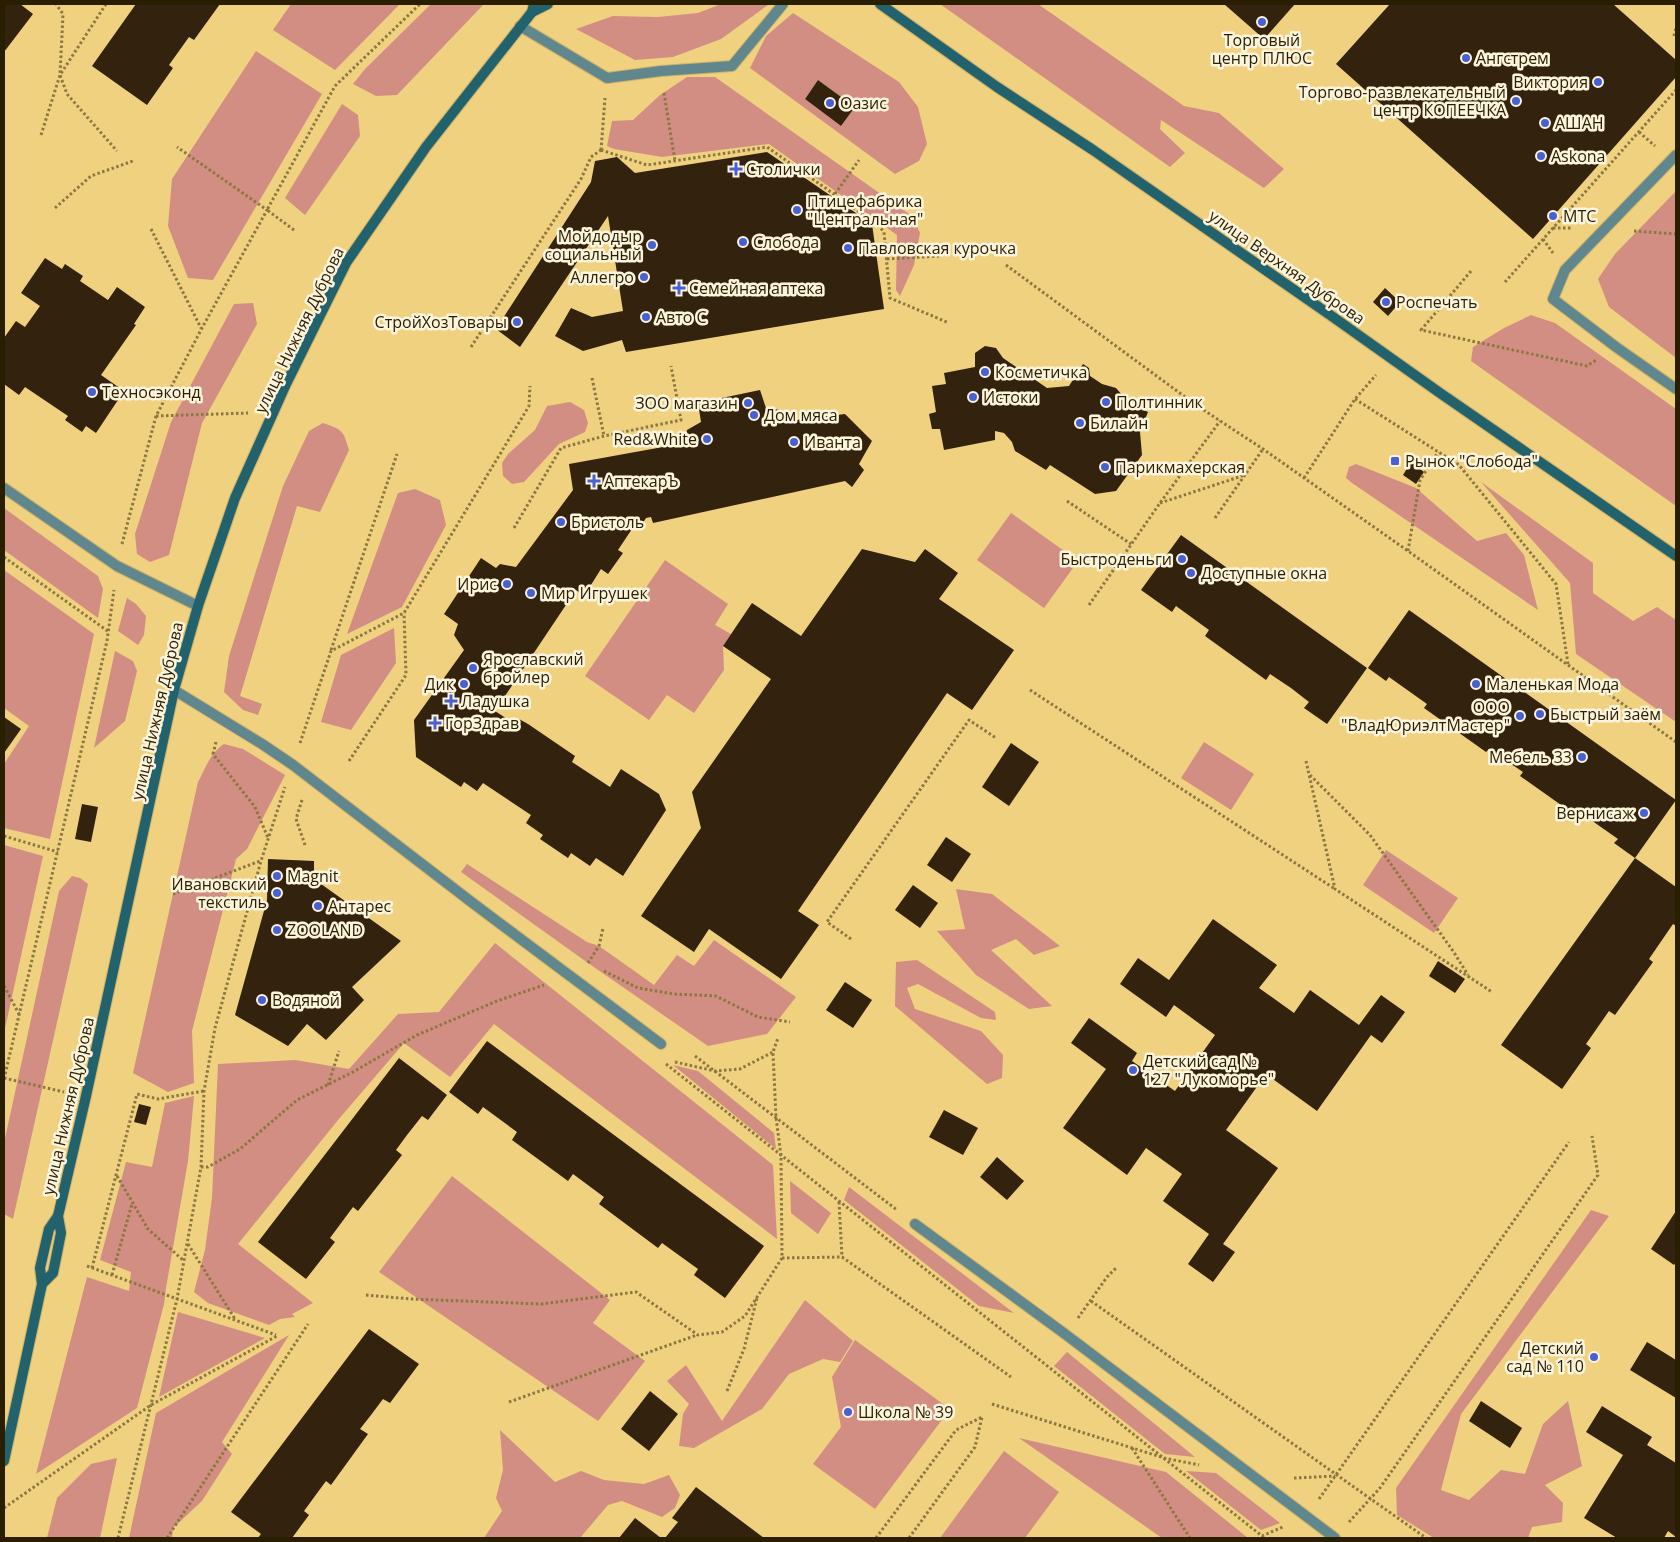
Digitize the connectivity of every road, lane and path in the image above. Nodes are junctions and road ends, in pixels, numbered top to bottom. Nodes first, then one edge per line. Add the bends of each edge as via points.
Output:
1 (56, 4) edge
2 (106, 4) edge
3 (420, 4) edge
4 (548, 4) edge
5 (783, 4) edge
6 (880, 4) edge
7 (533, 8) edge
8 (520, 26) junction
9 (1676, 28) edge
10 (1674, 36) dead end
11 (661, 70) junction
12 (60, 75) junction
13 (1676, 90) edge
14 (604, 122) dead end
15 (41, 135) dead end
16 (177, 147) dead end
17 (602, 150) junction
18 (117, 152) dead end
19 (1676, 155) edge
20 (860, 160) dead end
21 (133, 161) dead end
22 (675, 161) junction
23 (835, 194) junction
24 (55, 208) dead end
25 (267, 210) junction
26 (151, 229) dead end
27 (294, 230) dead end
28 (1629, 231) dead end
29 (1676, 234) edge
30 (940, 256) dead end
31 (887, 259) junction
32 (1006, 265) dead end
33 (1471, 271) dead end
34 (1505, 282) dead end
35 (948, 323) dead end
36 (202, 328) junction
37 (470, 347) dead end
38 (1616, 347) junction
39 (671, 366) dead end
40 (1376, 375) dead end
41 (592, 378) dead end
42 (530, 386) dead end
43 (1676, 389) edge
44 (1355, 399) junction
45 (274, 412) junction
46 (156, 416) junction
47 (1220, 421) junction
48 (604, 436) junction
49 (1263, 449) junction
50 (1438, 452) junction
51 (397, 454) dead end
52 (1245, 475) junction
53 (1304, 478) junction
54 (4, 488) edge
55 (1067, 500) dead end
56 (1160, 503) junction
57 (1215, 518) dead end
58 (514, 528) dead end
59 (1131, 544) junction
60 (1408, 551) junction
61 (1676, 556) edge
62 (4, 557) edge
63 (117, 566) junction
64 (1090, 605) dead end
65 (198, 606) junction
66 (404, 613) junction
67 (109, 632) junction
68 (331, 651) junction
69 (1568, 664) junction
70 (174, 690) junction
71 (1030, 690) dead end
72 (222, 719) junction
73 (996, 738) dead end
74 (1676, 742) edge
75 (349, 761) dead end
76 (1306, 761) dead end
77 (292, 765) junction
78 (1310, 775) junction
79 (309, 778) junction
80 (4, 836) edge
81 (268, 839) junction
82 (305, 846) dead end
83 (58, 852) junction
84 (261, 861) junction
85 (1335, 889) junction
86 (173, 894) dead end
87 (602, 928) dead end
88 (851, 939) dead end
89 (568, 975) junction
90 (1469, 977) junction
91 (4, 986) edge
92 (1492, 992) dead end
93 (19, 1014) junction
94 (790, 1022) dead end
95 (778, 1038) dead end
96 (661, 1044) dead end
97 (339, 1051) dead end
98 (773, 1052) junction
99 (695, 1056) dead end
100 (715, 1072) junction
101 (4, 1079) edge
102 (328, 1085) junction
103 (204, 1091) junction
104 (86, 1096) junction
105 (776, 1117) junction
106 (1592, 1136) dead end
107 (1569, 1142) dead end
108 (781, 1156) junction
109 (201, 1167) junction
110 (116, 1176) junction
111 (839, 1201) junction
112 (132, 1203) junction
113 (915, 1224) joint
114 (187, 1243) junction
115 (842, 1257) junction
116 (782, 1258) junction
117 (184, 1261) junction
118 (87, 1266) dead end
119 (1118, 1267) dead end
120 (92, 1268) junction
121 (112, 1275) junction
122 (366, 1295) dead end
123 (758, 1295) junction
124 (177, 1299) junction
125 (1091, 1301) junction
126 (236, 1321) junction
127 (308, 1324) dead end
128 (1065, 1334) junction
129 (698, 1335) junction
130 (1011, 1377) dead end
131 (726, 1391) dead end
132 (509, 1402) dead end
133 (992, 1404) dead end
134 (151, 1405) junction
135 (1132, 1447) junction
136 (1164, 1458) junction
137 (4, 1461) edge
138 (1336, 1476) junction
139 (1370, 1499) junction
140 (4, 1508) edge
141 (1307, 1517) junction
142 (118, 1538) edge
143 (167, 1538) edge
144 (876, 1538) edge
145 (909, 1538) edge
146 (1190, 1538) edge
147 (1335, 1538) edge
148 (1426, 1538) edge

1 - 12 path via 63,14
2 - 12 path
3 - 25 path via 334,86
4 - 7 street, улица Нижняя Дуброва
5 - 11 street via 732,66
6 - 61 street, улица Верхняя Дуброва
7 - 8 street, улица Нижняя Дуброва
8 - 11 street via 607,78
8 - 45 street, улица Нижняя Дуброва via 426,147 346,263
9 - 10 path
11 - 22 path
12 - 15 path
12 - 18 path via 67,94
13 - 34 path
14 - 17 path
16 - 25 path
17 - 22 path via 647,165
17 - 37 path via 591,157 581,179
19 - 38 street via 1565,270 1553,299
20 - 23 path
21 - 24 path via 91,176
22 - 23 path via 767,147
23 - 31 path via 884,232
25 - 27 path
25 - 36 path
26 - 36 path
28 - 29 path
30 - 31 path
31 - 35 path via 890,298
32 - 47 path
33 - 38 path via 1421,330 1587,366
36 - 46 path
38 - 43 street
39 - 48 path via 681,420
40 - 44 path
41 - 48 path
42 - 66 path via 529,406
44 - 50 path
44 - 53 path
45 - 46 path
45 - 65 street, улица Нижняя Дуброва via 235,498
46 - 63 path
47 - 49 path
47 - 56 path
48 - 58 path via 561,448
49 - 52 path
49 - 53 path
50 - 60 path via 1420,480
50 - 69 path via 1459,465 1556,584
51 - 68 path
52 - 56 path
52 - 57 path
53 - 60 path
54 - 63 street
55 - 59 path
56 - 59 path
59 - 64 path
60 - 69 path
62 - 67 path
63 - 65 street
63 - 67 path
65 - 70 street, улица Нижняя Дуброва
66 - 68 path
66 - 75 path via 406,675
67 - 83 path
68 - 77 path
69 - 74 path
70 - 72 street
70 - 104 street, улица Нижняя Дуброва
71 - 85 path
72 - 77 street
72 - 81 path via 214,754 255,807
73 - 88 path via 969,720 827,922
76 - 78 path
77 - 79 street
77 - 81 path
78 - 85 path
78 - 90 path via 1370,835
79 - 82 path via 296,819
79 - 89 street
80 - 83 path
81 - 84 path
83 - 93 path
84 - 86 path
84 - 103 path via 215,1028
85 - 90 path
87 - 94 path via 599,946 588,963 638,988 716,996 758,1017
89 - 96 street
89 - 102 path via 417,1035
90 - 92 path
91 - 93 path
93 - 101 path
95 - 98 path
97 - 102 path
98 - 100 path via 740,1069
98 - 105 path
99 - 100 path
100 - 105 path
100 - 108 path via 660,1059
101 - 104 path
102 - 109 path via 297,1100 240,1148 208,1167
103 - 109 path
103 - 110 path via 158,1099 137,1094
104 - 137 street, улица Нижняя Дуброва via 58,1216 49,1229 40,1268 42,1284
105 - 108 path
105 - 113 path
106 - 139 path via 1598,1175
107 - 138 path
108 - 111 path
108 - 116 path
109 - 114 path
110 - 112 path
110 - 120 path
111 - 115 path
111 - 136 path
112 - 117 path via 148,1229
112 - 121 path
113 - 128 street
114 - 117 path
114 - 126 path
115 - 116 path
115 - 130 path
116 - 123 path
117 - 124 path
118 - 120 path
119 - 125 path
120 - 121 path
121 - 124 path
122 - 129 path via 541,1304 636,1292
123 - 129 path via 745,1316 722,1332
123 - 131 path via 744,1349
124 - 126 path
124 - 134 path
125 - 128 path
125 - 138 path
126 - 134 path via 277,1336
127 - 143 path
128 - 141 street
129 - 132 path
133 - 135 path
134 - 140 path
134 - 142 path
135 - 136 path
135 - 146 path
136 - 141 path via 1262,1536
138 - 139 path
138 - 141 path
139 - 147 path
139 - 148 path
141 - 147 street
144 - 145 path via 956,1430 982,1417 975,1447

